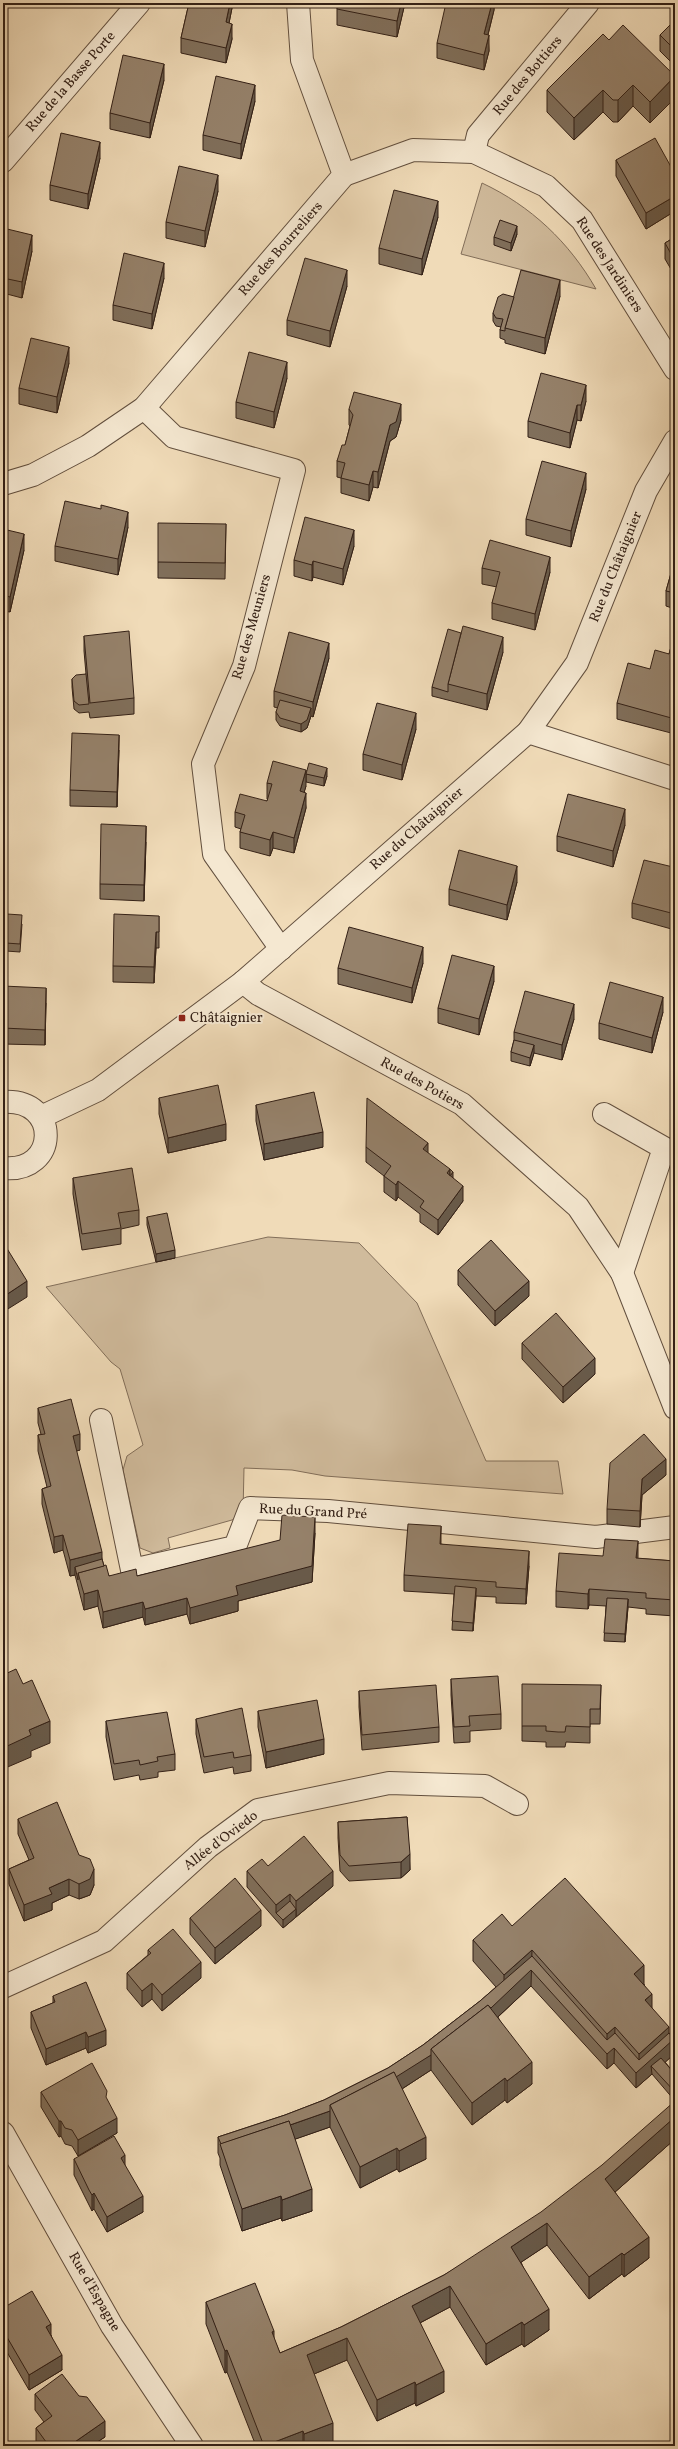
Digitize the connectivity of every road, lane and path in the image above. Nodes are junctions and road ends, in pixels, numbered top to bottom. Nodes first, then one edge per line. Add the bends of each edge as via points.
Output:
1 (139, 3) edge
2 (298, 3) edge
3 (588, 3) edge
4 (474, 152) junction
5 (3, 161) edge
6 (344, 175) junction
7 (675, 369) edge
8 (144, 408) junction
9 (675, 441) edge
10 (3, 484) edge
11 (528, 732) junction
12 (675, 779) edge
13 (281, 949) junction
14 (243, 982) junction
15 (3, 1102) edge
16 (604, 1114) dead end
17 (41, 1117) junction
18 (3, 1168) edge
19 (622, 1273) junction
20 (675, 1408) edge
21 (101, 1420) dead end
22 (675, 1527) edge
23 (517, 1804) dead end
24 (3, 1987) edge
25 (3, 2133) edge
26 (192, 2446) edge

1 - 5 street, Rue de la Basse Porte
2 - 6 street via 302,60
3 - 4 street, Rue des Bottiers via 478,135
4 - 6 street, Rue des Jardiniers via 413,150
4 - 7 street, Rue des Jardiniers via 546,186 582,220
6 - 8 street, Rue des Bourreliers
8 - 10 street, Rue des Bourreliers via 88,446 33,475
8 - 13 street, Rue des Meuniers via 174,437 294,470 244,666 203,764 214,854
9 - 11 street, Rue du Châtaignier via 646,491 577,663
11 - 12 street
11 - 13 street, Rue du Châtaignier
13 - 14 street, Rue du Châtaignier
14 - 17 street, Rue du Châtaignier via 98,1090
14 - 19 street, Rue des Potiers via 258,994 462,1104 578,1207
15 - 17 street via 17,1101 31,1106
16 - 19 street via 664,1148
17 - 18 street via 46,1139 43,1150 36,1160 14,1169
19 - 20 street, Rue des Potiers
21 - 22 street, Rue du Grand Pré via 132,1570 235,1547 250,1508 328,1511 596,1537
23 - 24 street, Allée d'Oviedo via 485,1786 389,1783 258,1810 208,1847 104,1941
25 - 26 street, Rue d'Espagne via 112,2326

